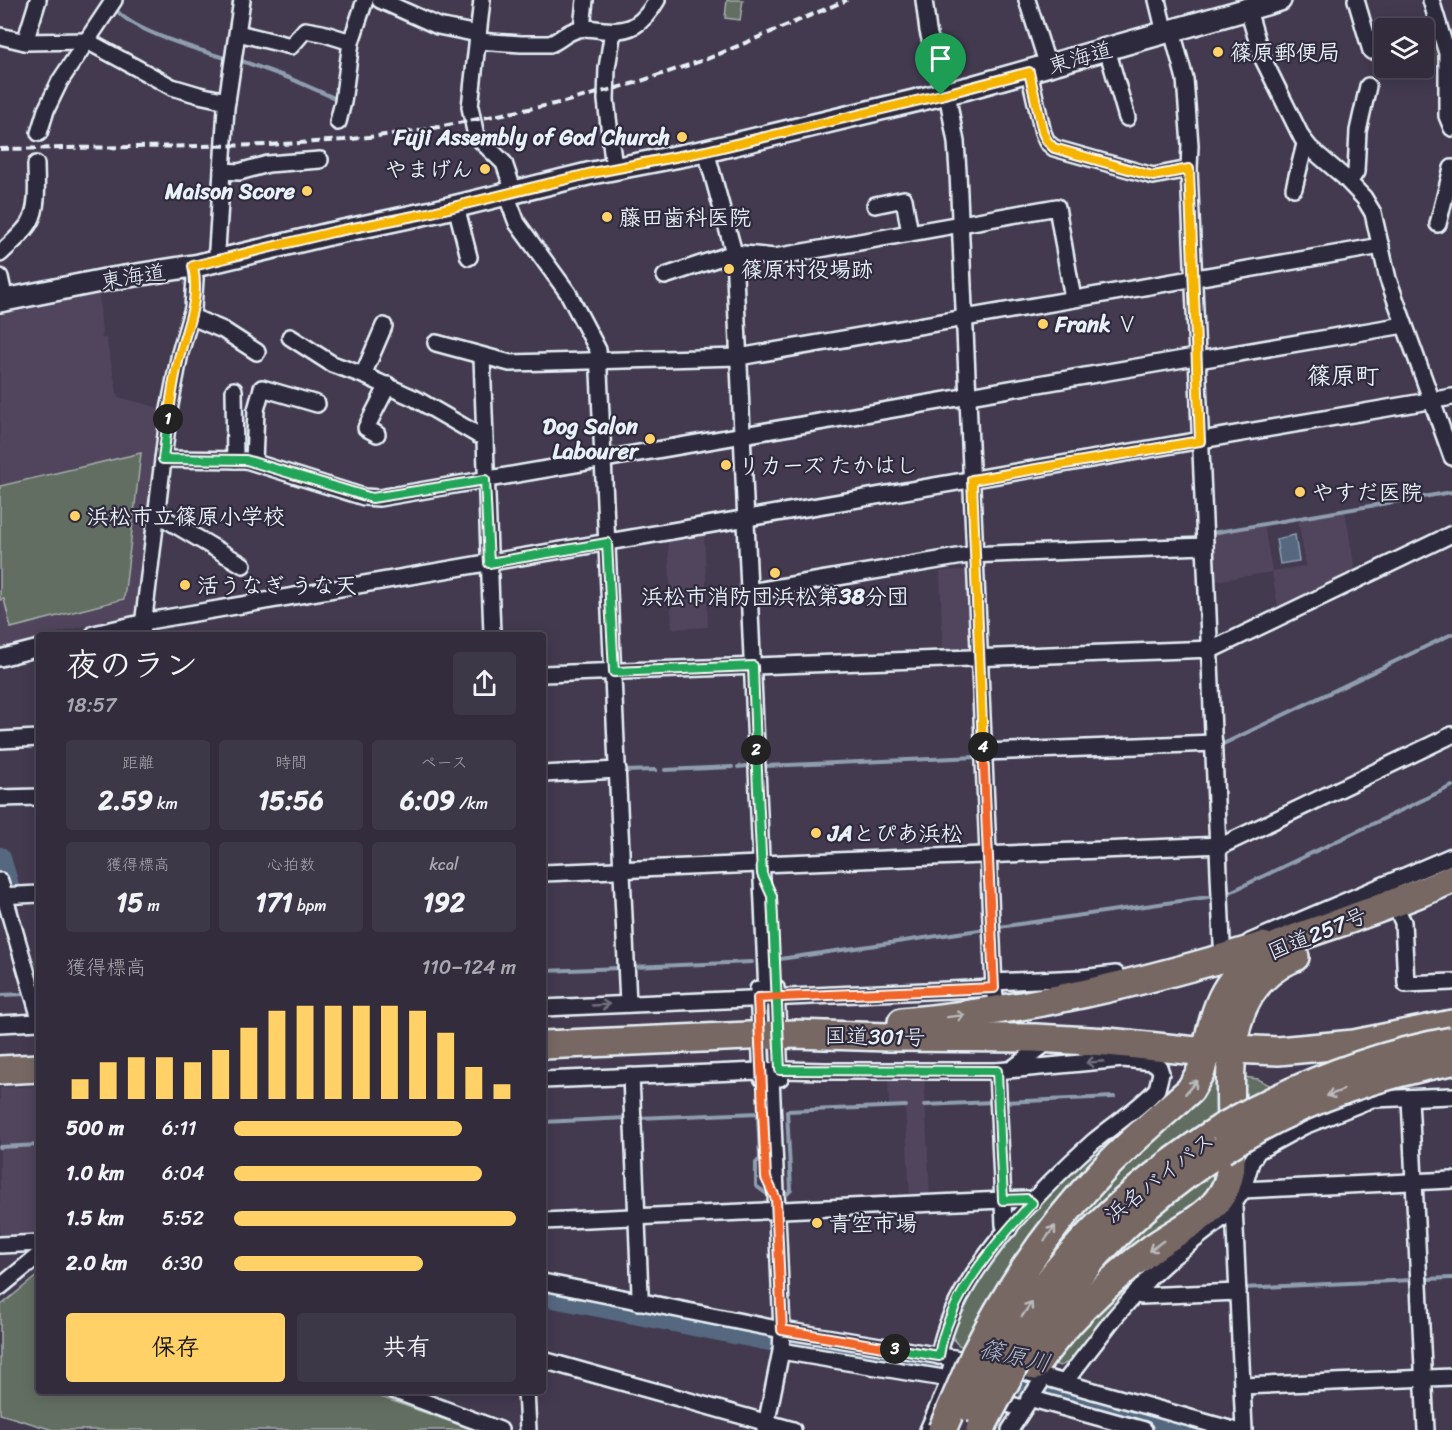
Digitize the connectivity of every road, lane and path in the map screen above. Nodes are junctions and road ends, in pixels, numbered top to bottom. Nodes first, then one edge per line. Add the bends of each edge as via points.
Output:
1 (38, 0) edge
2 (114, 0) edge
3 (242, 0) edge
4 (365, 0) edge
5 (380, 0) edge
6 (482, 0) edge
7 (585, 0) edge
8 (657, 0) edge
9 (924, 0) edge
10 (1027, 0) edge
11 (1157, 0) edge
12 (1280, 0) edge
13 (1356, 0) edge
14 (1431, 0) edge
15 (1248, 10) junction
16 (582, 28) junction
17 (613, 31) junction
18 (1168, 32) junction
19 (238, 33) junction
20 (0, 36) edge
21 (478, 37) junction
22 (87, 41) junction
23 (25, 42) junction
24 (351, 42) junction
25 (1107, 50) junction
26 (1371, 51) dead end
27 (1038, 69) junction
28 (1371, 93) dead end
29 (945, 94) junction
30 (227, 100) junction
31 (1127, 118) dead end
32 (338, 122) dead end
33 (1452, 128) edge
34 (39, 133) dead end
35 (1305, 144) junction
36 (706, 151) junction
37 (320, 160) dead end
38 (36, 164) dead end
39 (1452, 168) edge
40 (614, 169) junction
41 (1189, 169) junction
42 (222, 171) junction
43 (1349, 182) junction
44 (1294, 188) dead end
45 (510, 193) junction
46 (880, 199) dead end
47 (456, 206) junction
48 (961, 224) junction
49 (1438, 224) dead end
50 (910, 233) junction
51 (1381, 246) junction
52 (0, 254) edge
53 (734, 254) junction
54 (469, 257) dead end
55 (219, 260) junction
56 (193, 266) junction
57 (665, 276) dead end
58 (0, 278) edge
59 (1194, 279) junction
60 (1073, 299) junction
61 (3, 301) edge
62 (192, 317) junction
63 (965, 318) junction
64 (1404, 325) junction
65 (384, 326) dead end
66 (290, 337) dead end
67 (436, 343) dead end
68 (257, 352) dead end
69 (482, 357) junction
70 (739, 357) junction
71 (1197, 358) junction
72 (599, 362) junction
73 (363, 375) junction
74 (388, 385) junction
75 (234, 390) dead end
76 (968, 396) junction
77 (1452, 397) edge
78 (1432, 401) junction
79 (317, 404) dead end
80 (377, 434) dead end
81 (484, 435) junction
82 (742, 435) junction
83 (1200, 441) junction
84 (1452, 457) edge
85 (163, 459) junction
86 (235, 460) junction
87 (604, 460) junction
88 (254, 462) junction
89 (485, 480) junction
90 (972, 480) junction
91 (156, 516) junction
92 (746, 519) junction
93 (1452, 534) edge
94 (607, 543) junction
95 (1205, 546) junction
96 (975, 555) junction
97 (489, 563) junction
98 (243, 565) dead end
99 (750, 592) junction
100 (143, 628) edge
101 (110, 632) edge
102 (492, 632) edge
103 (36, 649) edge
104 (1210, 649) junction
105 (0, 658) edge
106 (980, 658) junction
107 (753, 666) junction
108 (614, 672) junction
109 (546, 674) edge
110 (1452, 735) edge
111 (36, 738) edge
112 (0, 740) edge
113 (1214, 743) junction
114 (984, 752) junction
115 (618, 771) junction
116 (546, 774) edge
117 (36, 796) edge
118 (0, 798) edge
119 (1218, 845) junction
120 (988, 854) junction
121 (762, 869) junction
122 (622, 870) junction
123 (546, 873) edge
124 (1450, 873) edge
125 (1, 891) edge
126 (36, 894) edge
127 (1396, 908) junction
128 (1292, 938) junction
129 (1226, 954) junction
130 (1452, 982) edge
131 (995, 993) junction
132 (767, 996) junction
133 (628, 1004) junction
134 (36, 1005) edge
135 (546, 1008) edge
136 (36, 1022) edge
137 (0, 1024) edge
138 (1452, 1024) edge
139 (777, 1035) junction
140 (1052, 1039) junction
141 (1452, 1041) edge
142 (546, 1045) edge
143 (1223, 1054) junction
144 (1452, 1060) edge
145 (36, 1068) edge
146 (0, 1070) edge
147 (1004, 1070) junction
148 (771, 1073) junction
149 (1452, 1074) edge
150 (631, 1076) junction
151 (546, 1080) edge
152 (1452, 1096) edge
153 (1410, 1098) junction
154 (1222, 1138) junction
155 (1452, 1180) edge
156 (1414, 1182) junction
157 (1242, 1190) junction
158 (1003, 1200) junction
159 (1032, 1203) junction
160 (777, 1205) junction
161 (1234, 1206) junction
162 (637, 1216) junction
163 (546, 1221) edge
164 (1009, 1229) junction
165 (36, 1243) edge
166 (0, 1245) edge
167 (36, 1257) edge
168 (546, 1283) edge
169 (0, 1287) edge
170 (1136, 1292) junction
171 (1238, 1292) junction
172 (639, 1302) junction
173 (782, 1341) junction
174 (546, 1361) edge
175 (992, 1375) junction
176 (1452, 1377) edge
177 (1424, 1378) junction
178 (1064, 1383) junction
179 (1242, 1386) junction
180 (404, 1394) edge
181 (526, 1394) edge
182 (765, 1426) edge
183 (500, 1430) edge
184 (528, 1430) edge
185 (793, 1430) edge
186 (928, 1430) edge
187 (942, 1430) edge
188 (958, 1430) edge
189 (980, 1430) edge
190 (995, 1430) edge
191 (1010, 1430) edge
192 (1144, 1430) edge
193 (1233, 1430) edge
194 (1244, 1430) edge
195 (1426, 1430) edge

1 - 23 street
2 - 22 street
3 - 19 street
4 - 24 street
5 - 21 street via 438,26
6 - 21 street
7 - 16 street
8 - 17 street via 636,26
9 - 29 street via 928,32
10 - 27 street
11 - 18 street
12 - 15 main road, 東海道
13 - 26 street
14 - 33 street via 1447,53 1447,116
15 - 18 main road, 東海道
15 - 35 street via 1266,65
16 - 17 street
16 - 21 street via 563,34 550,44
17 - 40 street via 606,68 606,100
18 - 25 main road, 東海道
18 - 41 street via 1185,79
19 - 24 street via 291,46 305,30
19 - 30 street
20 - 23 street
21 - 45 street via 470,107 474,131 504,162
22 - 23 street
22 - 30 street via 172,87
22 - 34 street via 60,81
24 - 32 street
25 - 27 main road, 東海道
25 - 31 street
27 - 29 main road, 東海道
27 - 41 street via 1043,133 1054,148 1153,176
28 - 43 street via 1358,131 1356,172
29 - 36 main road, 東海道
29 - 48 street via 956,142
30 - 42 street
35 - 43 street
35 - 44 street
36 - 40 main road, 東海道
36 - 53 street
37 - 42 street
38 - 52 street via 32,219
39 - 49 street
40 - 45 main road, 東海道
41 - 59 street
42 - 55 street
43 - 51 street via 1369,205
45 - 47 main road, 東海道
45 - 72 street via 518,223 576,307
46 - 50 street via 904,200
47 - 54 street
47 - 55 main road, 東海道
48 - 50 street
48 - 60 street via 1055,202
48 - 63 street
50 - 53 street via 776,256
51 - 59 street
51 - 64 street
53 - 57 street
53 - 70 street
55 - 56 main road, 東海道
56 - 61 main road, 東海道
56 - 62 street
58 - 61 street
59 - 60 street
59 - 71 street
60 - 63 street
62 - 68 street via 223,330
62 - 85 street via 178,360
63 - 70 street
63 - 76 street
64 - 71 street
64 - 78 street
65 - 73 street
66 - 73 street via 332,364
67 - 69 street
69 - 72 street via 510,363
69 - 81 street
70 - 72 street
70 - 82 street
71 - 76 street
71 - 83 street
72 - 87 street
73 - 74 street
74 - 80 street via 366,428
74 - 81 street
75 - 86 street
76 - 82 street
76 - 90 street
77 - 78 street
78 - 83 street
78 - 84 street
79 - 88 street via 262,388 256,410
81 - 89 street
82 - 87 street
82 - 92 street
83 - 90 street
83 - 95 street
85 - 86 street
85 - 91 street
86 - 88 street
87 - 89 street
87 - 94 street
88 - 89 street via 372,498
89 - 97 street
90 - 92 street
90 - 96 street
91 - 98 street
91 - 100 street
92 - 94 street
92 - 99 street
93 - 104 street
94 - 97 street
94 - 108 street
95 - 96 street
95 - 104 street
96 - 99 street
96 - 106 street
97 - 100 street
97 - 102 street
99 - 107 street
100 - 101 street
103 - 105 street
104 - 106 street
104 - 113 street
106 - 107 street
106 - 114 street
107 - 108 street
107 - 121 street
108 - 109 street
108 - 115 street
110 - 119 street
111 - 112 street
113 - 114 street
113 - 119 street
114 - 120 street
115 - 116 street
115 - 122 street
117 - 118 street
119 - 120 street
119 - 129 street via 1222,943
120 - 121 street
120 - 131 street
121 - 122 street
121 - 132 street via 754,897
122 - 123 street
122 - 133 street
124 - 127 highway, 国道257号
124 - 128 highway, 国道257号 via 1354,918
124 - 129 street via 1285,928
125 - 126 street
125 - 134 street
127 - 130 street via 1403,922 1406,984
127 - 143 highway, 国道257号 via 1285,961 1261,978 1244,1002
128 - 129 highway
128 - 143 highway, 国道257号 via 1256,958 1231,982 1219,1003
129 - 131 highway via 1121,986
131 - 132 street
139 -> 131 highway
132 - 133 street
132 - 139 street
135 -> 133 street
136 - 137 street
138 - 143 highway via 1329,1047
139 - 140 highway, 国道301号
139 - 142 highway, 国道301号
139 - 148 street
140 - 143 highway, 国道301号
140 - 147 street
141 - 154 highway, 浜名バイパス, bridge via 1392,1054 1322,1077 1288,1092
143 - 149 highway via 1323,1068
175 -> 143 highway via 1009,1294 1054,1228 1105,1168 1190,1090 1201,1071
143 -> 175 highway via 1231,1163 1221,1196 1205,1213 1154,1247 1102,1291 1070,1324
144 -> 154 highway, 浜名バイパス, bridge via 1329,1095 1264,1125
145 - 146 highway
147 - 148 street
147 - 158 street
159 -> 147 street via 1093,1143 1157,1089 1161,1073 1153,1062 1123,1059
148 - 150 street
148 - 160 street
150 - 151 street
150 - 162 street
152 - 153 street
153 - 156 street
153 - 157 street via 1372,1099 1273,1142 1254,1156
154 - 175 highway, 浜名バイパス via 1094,1256
155 - 156 street
156 - 157 street
156 - 177 street
157 - 161 street
158 - 159 street via 1027,1199
158 - 160 street
158 - 164 street via 1004,1225
159 - 164 street
160 - 162 street
160 - 173 street
161 - 170 street
161 - 171 street
162 - 163 street
162 - 172 street
164 - 175 street via 967,1287 941,1341
165 - 166 street
167 - 169 street
168 - 172 street
170 - 171 street via 1141,1296
170 - 178 street
171 - 179 street
172 - 173 street
173 - 175 street
173 - 175 street
173 - 182 street
174 - 182 street
175 - 178 street
175 - 186 street
175 - 187 highway, bridge
175 - 188 highway, 浜名バイパス, bridge
175 - 189 highway, 浜名バイパス, bridge
175 - 190 highway
175 - 191 street
175 - 192 street
176 - 177 street
177 - 179 street
177 - 195 street
178 - 193 street
179 - 194 street
180 - 183 street
181 - 184 street
182 - 185 street

